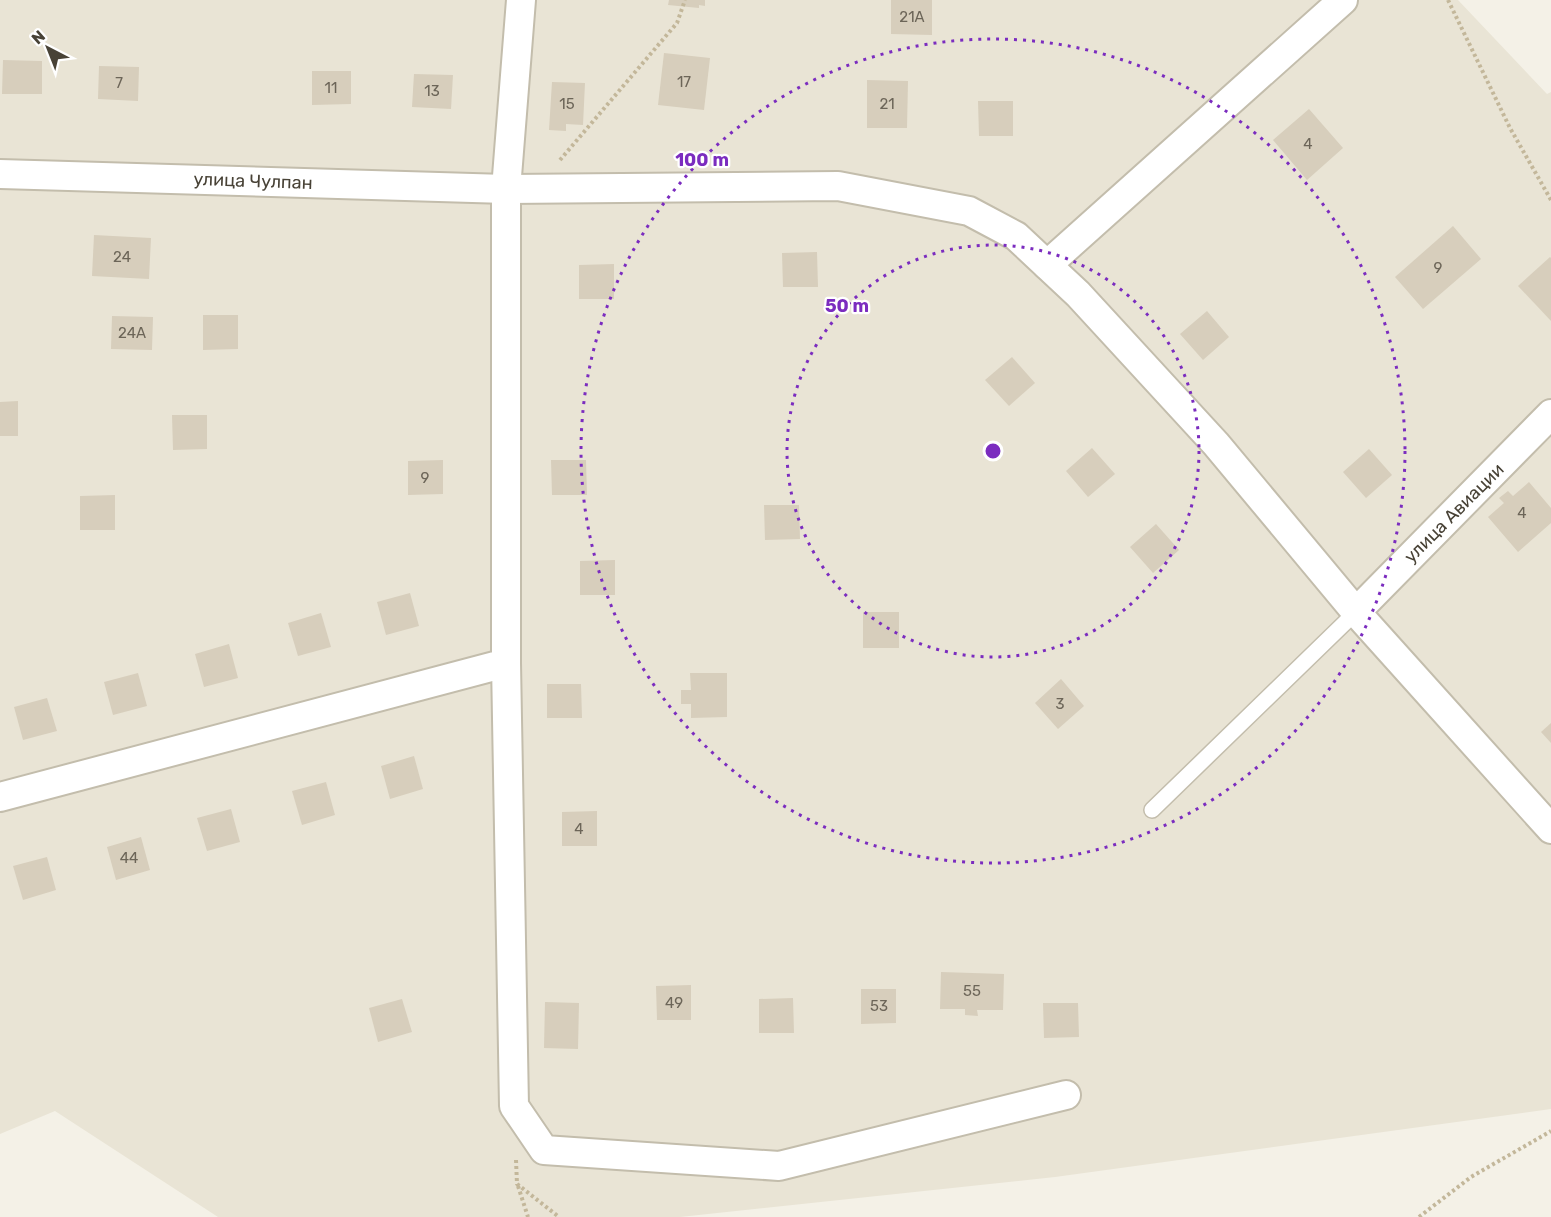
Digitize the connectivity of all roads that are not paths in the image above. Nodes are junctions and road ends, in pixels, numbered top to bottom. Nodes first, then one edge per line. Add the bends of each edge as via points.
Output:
1 (521, 0) edge
2 (1343, 0) edge
3 (0, 174) edge
4 (506, 189) junction
5 (1047, 265) junction
6 (1551, 414) edge
7 (1356, 612) junction
8 (506, 663) junction
9 (0, 797) edge
10 (1152, 810) dead end
11 (1551, 830) edge
12 (1066, 1095) dead end

1 - 4 street
2 - 5 street
3 - 4 street, улица Чулпан
4 - 5 street, улица Чулпан via 838,186 969,211 1016,236
4 - 8 street
5 - 7 street, улица Чулпан via 1216,444
6 - 7 street, улица Авиации
7 - 10 lane
7 - 11 street, улица Чулпан
8 - 9 street
8 - 12 street via 514,1106 544,1150 779,1166

